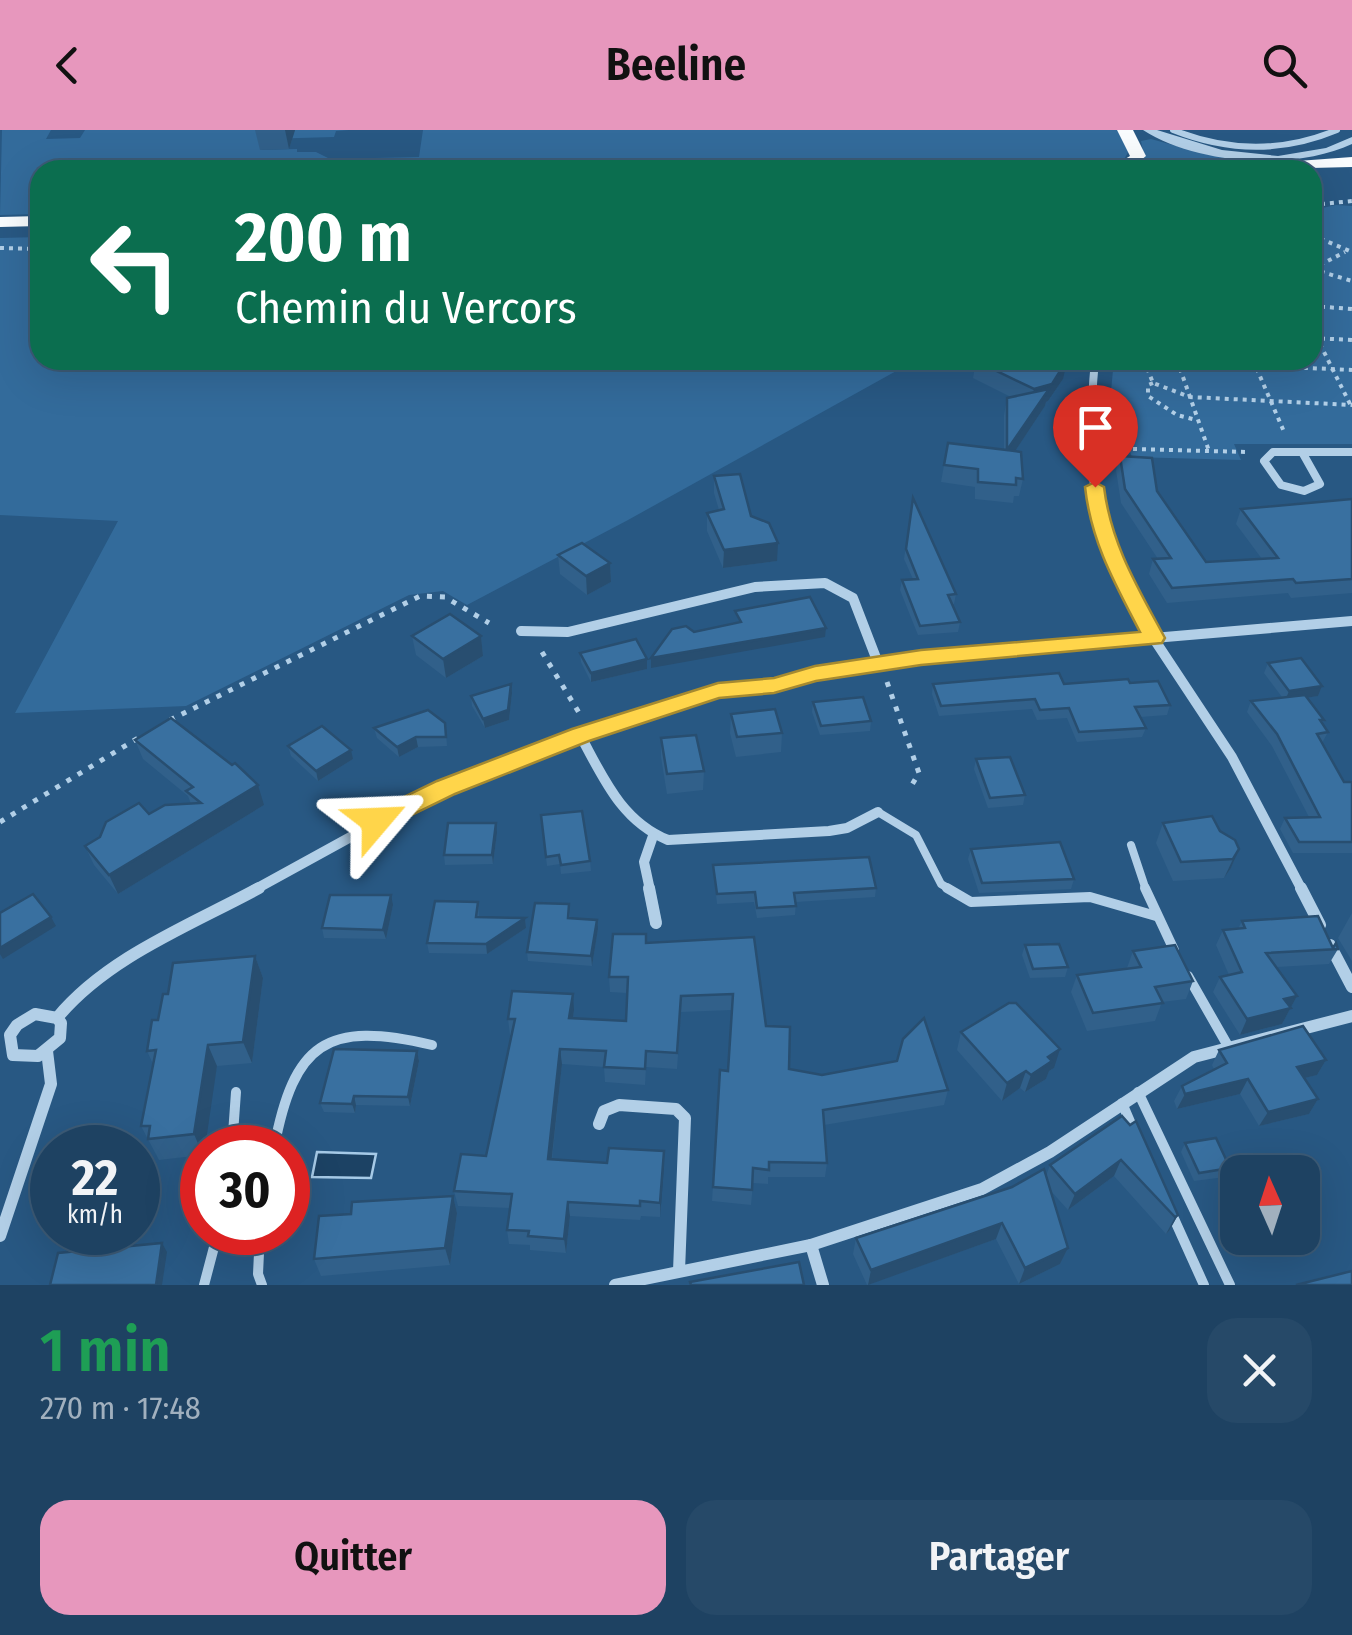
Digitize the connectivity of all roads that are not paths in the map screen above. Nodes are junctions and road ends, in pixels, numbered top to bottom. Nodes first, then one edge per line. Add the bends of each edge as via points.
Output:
1 (1124, 130) edge
2 (1148, 130) edge
3 (1173, 130) edge
4 (1337, 130) edge
5 (1352, 140) edge
6 (1135, 160) edge
7 (1352, 167) edge
8 (1322, 168) edge
9 (1322, 172) edge
10 (1352, 180) edge
11 (1322, 182) edge
12 (30, 221) edge
13 (0, 222) edge
14 (30, 230) edge
15 (0, 231) edge
16 (1094, 370) edge
17 (1302, 452) junction
18 (1352, 452) edge
19 (1352, 621) edge
20 (521, 631) dead end
21 (1154, 638) junction
22 (881, 669) junction
23 (585, 733) junction
24 (878, 812) joint
25 (653, 836) junction
26 (1131, 845) dead end
27 (1156, 916) junction
28 (656, 924) dead end
29 (1204, 980) dead end
30 (1192, 982) junction
31 (1352, 987) edge
32 (1352, 1016) edge
33 (57, 1018) junction
34 (4, 1043) edge
35 (432, 1044) dead end
36 (1228, 1046) junction
37 (47, 1051) junction
38 (236, 1092) dead end
39 (1138, 1092) junction
40 (1122, 1103) junction
41 (599, 1124) dead end
42 (234, 1125) edge
43 (279, 1125) edge
44 (1139, 1141) edge
45 (1163, 1195) edge
46 (0, 1236) edge
47 (810, 1245) junction
48 (212, 1255) edge
49 (259, 1255) edge
50 (679, 1271) junction
51 (204, 1285) edge
52 (262, 1285) edge
53 (616, 1285) edge
54 (823, 1285) edge
55 (1204, 1285) edge
56 (1230, 1285) edge

1 - 6 highway
2 - 5 street via 1203,149 1260,156 1315,154
3 - 4 street via 1208,142 1270,147 1303,145
7 - 8 highway
7 - 9 highway
10 - 11 highway
12 - 13 highway
14 - 15 highway
16 - 21 street via 1088,426 1098,518
17 - 17 street via 1273,452 1264,461 1281,484 1312,490 1320,479
17 - 18 street
19 - 21 street
20 - 22 street via 573,632 717,596 812,581 851,595
21 - 22 street
21 - 31 street via 1232,758
22 - 23 street via 718,691
23 - 25 street via 631,819
23 - 33 street via 446,788 339,841 104,973
24 - 25 street via 829,831 684,841
24 - 27 lane via 916,834 941,884 970,902 1090,898
25 - 28 street via 644,862
26 - 27 lane
27 - 30 lane
29 - 30 lane
30 - 36 lane
32 - 36 street
33 - 34 street via 27,1018
33 - 37 street via 60,1038
34 - 37 street via 20,1057
35 - 43 lane via 388,1033 339,1036 322,1044 288,1086
36 - 39 street via 1194,1057
37 - 46 street via 51,1084
38 - 42 lane
39 - 40 street
39 - 56 lane
40 - 44 lane
40 - 47 street via 982,1189
41 - 50 street via 604,1111 620,1105 676,1109 684,1118
45 - 55 lane
47 - 50 street
47 - 54 street
48 - 51 lane
49 - 52 lane
50 - 53 street

